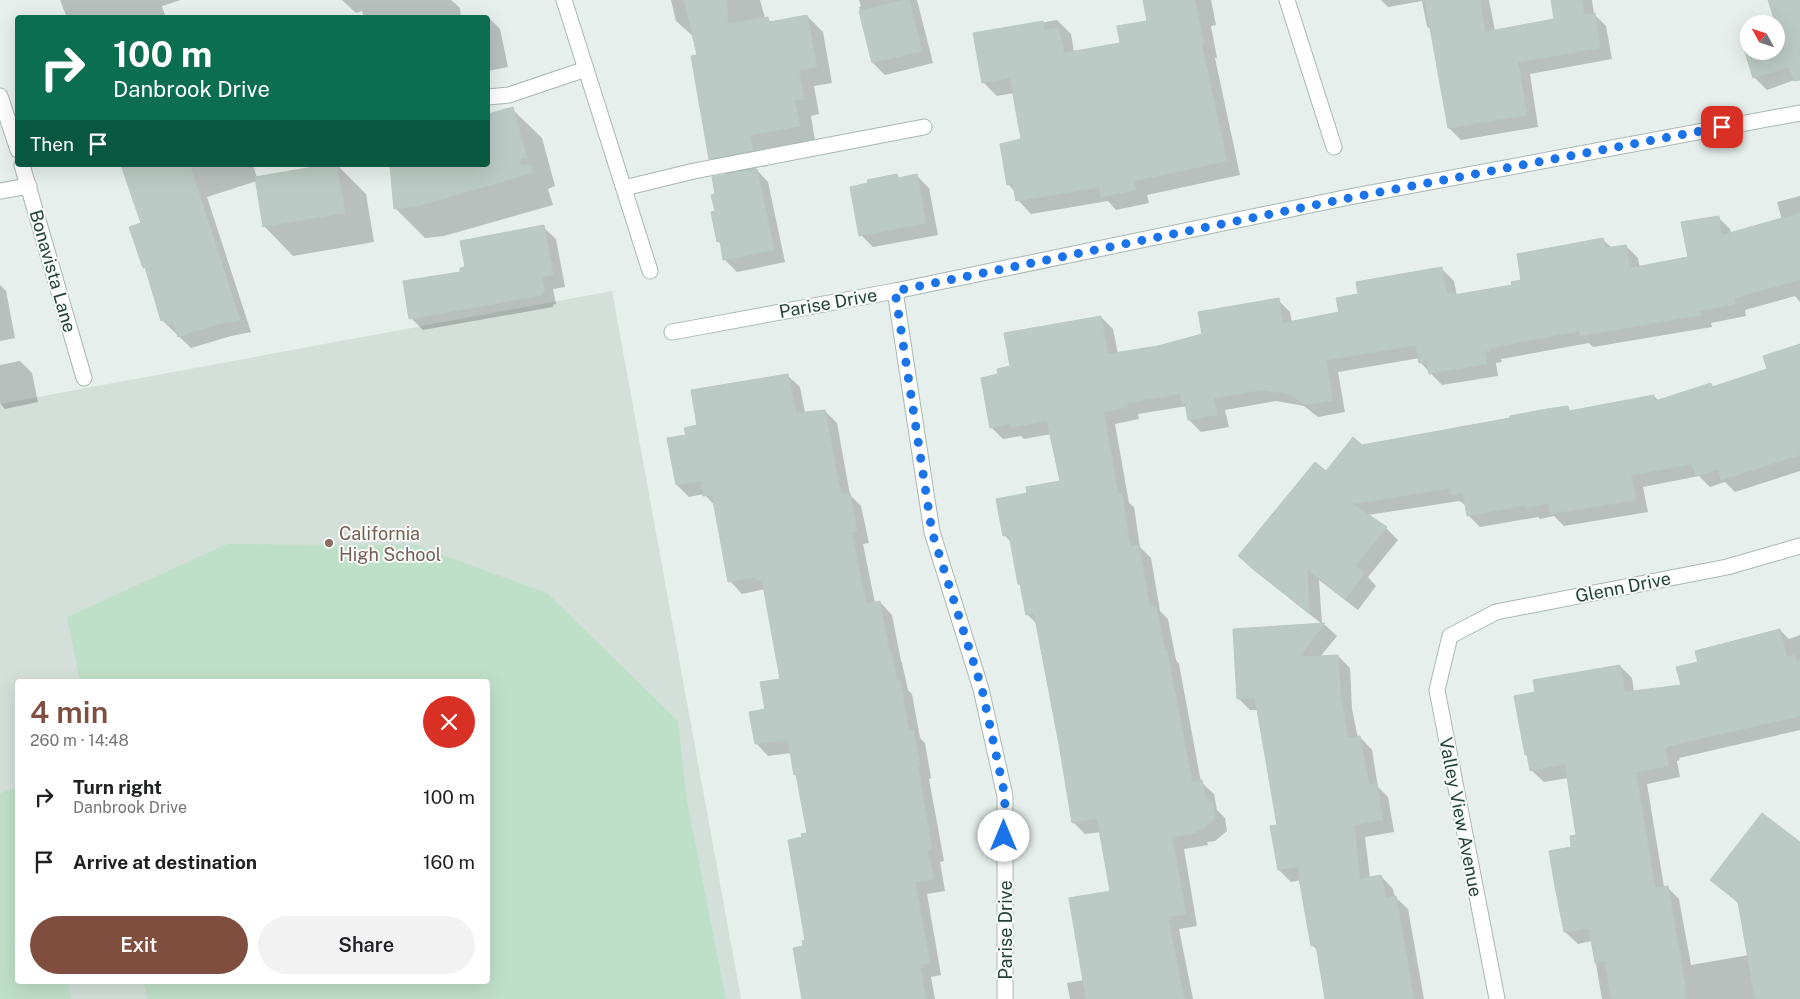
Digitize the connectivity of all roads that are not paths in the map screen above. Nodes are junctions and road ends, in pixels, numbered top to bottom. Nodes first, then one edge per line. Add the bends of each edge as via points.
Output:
1 (564, 0) edge
2 (1287, 0) edge
3 (586, 69) junction
4 (0, 96) edge
5 (490, 97) edge
6 (1800, 113) edge
7 (924, 126) dead end
8 (15, 141) edge
9 (1334, 147) dead end
10 (23, 167) edge
11 (29, 186) junction
12 (624, 188) junction
13 (0, 191) edge
14 (650, 271) dead end
15 (895, 291) junction
16 (672, 332) dead end
17 (84, 378) dead end
18 (1800, 546) edge
19 (1450, 636) joint
20 (1005, 999) edge
21 (1496, 999) edge

1 - 3 street
2 - 9 street
3 - 5 street via 509,95
3 - 12 street
4 - 8 street
6 - 15 street via 1349,198
7 - 12 street
10 - 11 street, Bonavista Lane
11 - 13 street
11 - 17 street, Bonavista Lane
12 - 14 street
15 - 16 street, Parise Drive
15 - 20 street, Parise Drive via 932,532 982,689 1005,796
18 - 19 street, Glenn Drive via 1727,567 1496,612
19 - 21 street, Valley View Avenue via 1437,690

